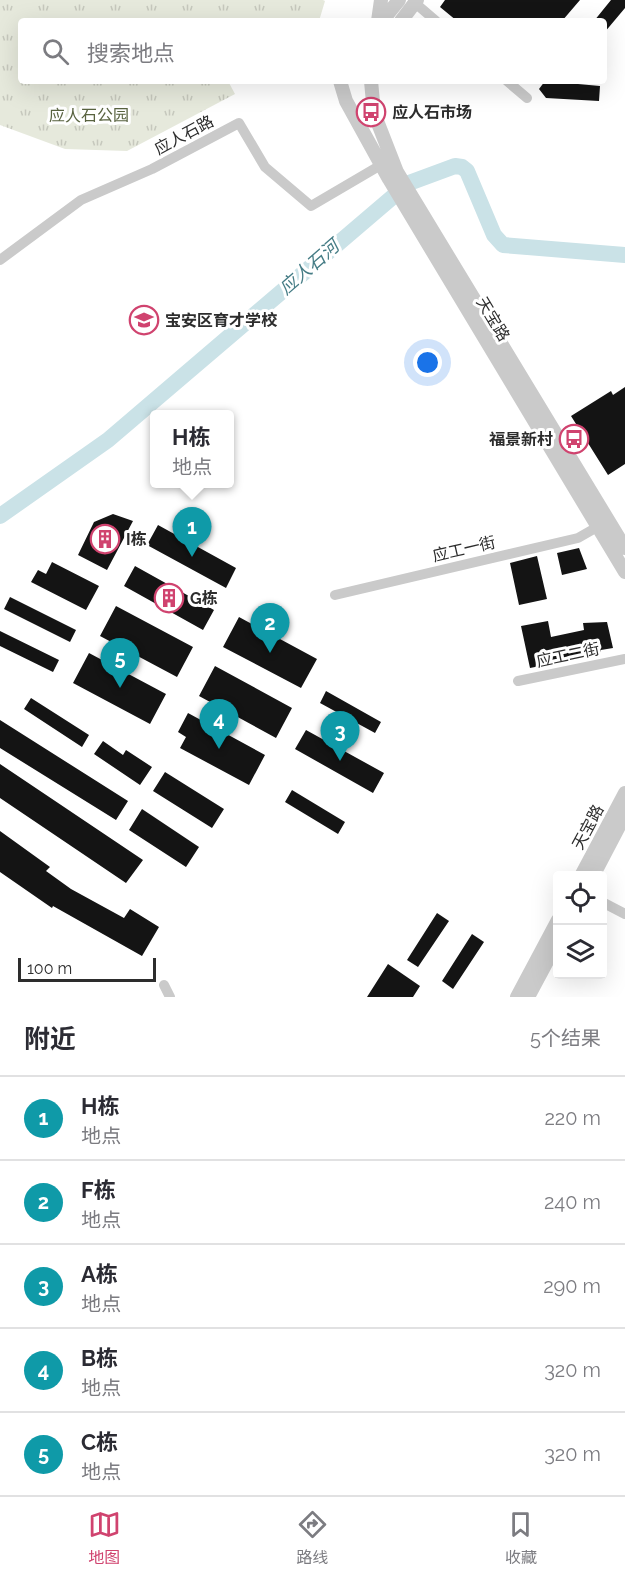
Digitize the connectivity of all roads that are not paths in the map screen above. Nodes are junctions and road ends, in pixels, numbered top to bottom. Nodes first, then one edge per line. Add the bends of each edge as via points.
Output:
1 (381, 0) edge
2 (399, 0) edge
3 (416, 2) edge
4 (380, 18) edge
5 (383, 18) edge
6 (403, 18) edge
7 (433, 18) edge
8 (341, 84) edge
9 (371, 84) edge
10 (511, 84) edge
11 (527, 98) dead end
12 (386, 161) junction
13 (411, 204) junction
14 (0, 260) edge
15 (599, 526) junction
16 (625, 548) edge
17 (625, 572) edge
18 (335, 595) dead end
19 (625, 659) edge
20 (518, 681) dead end
21 (625, 793) edge
22 (625, 815) edge
23 (584, 871) edge
24 (595, 871) edge
25 (607, 904) edge
26 (625, 914) edge
27 (555, 925) edge
28 (553, 950) edge
29 (165, 985) dead end
30 (170, 997) edge
31 (517, 997) edge
32 (528, 997) edge

1 - 4 street
2 - 5 street
3 - 6 street
3 - 7 street
8 - 12 street, 天宝路 via 346,101
9 - 12 street, 天宝路
10 - 11 street
12 - 13 street, 天宝路
12 - 14 street, 应人石路 via 311,206 265,167 239,123 152,169 81,200
13 - 15 street, 天宝路
13 - 16 street, 天宝路
15 - 17 street, 天宝路
15 - 18 street, 应工一街 via 578,538
19 - 20 street, 应工二街
21 - 23 street, 天宝路
22 - 24 street, 天宝路
25 - 26 street
27 - 31 street
28 - 32 street
29 - 30 street

